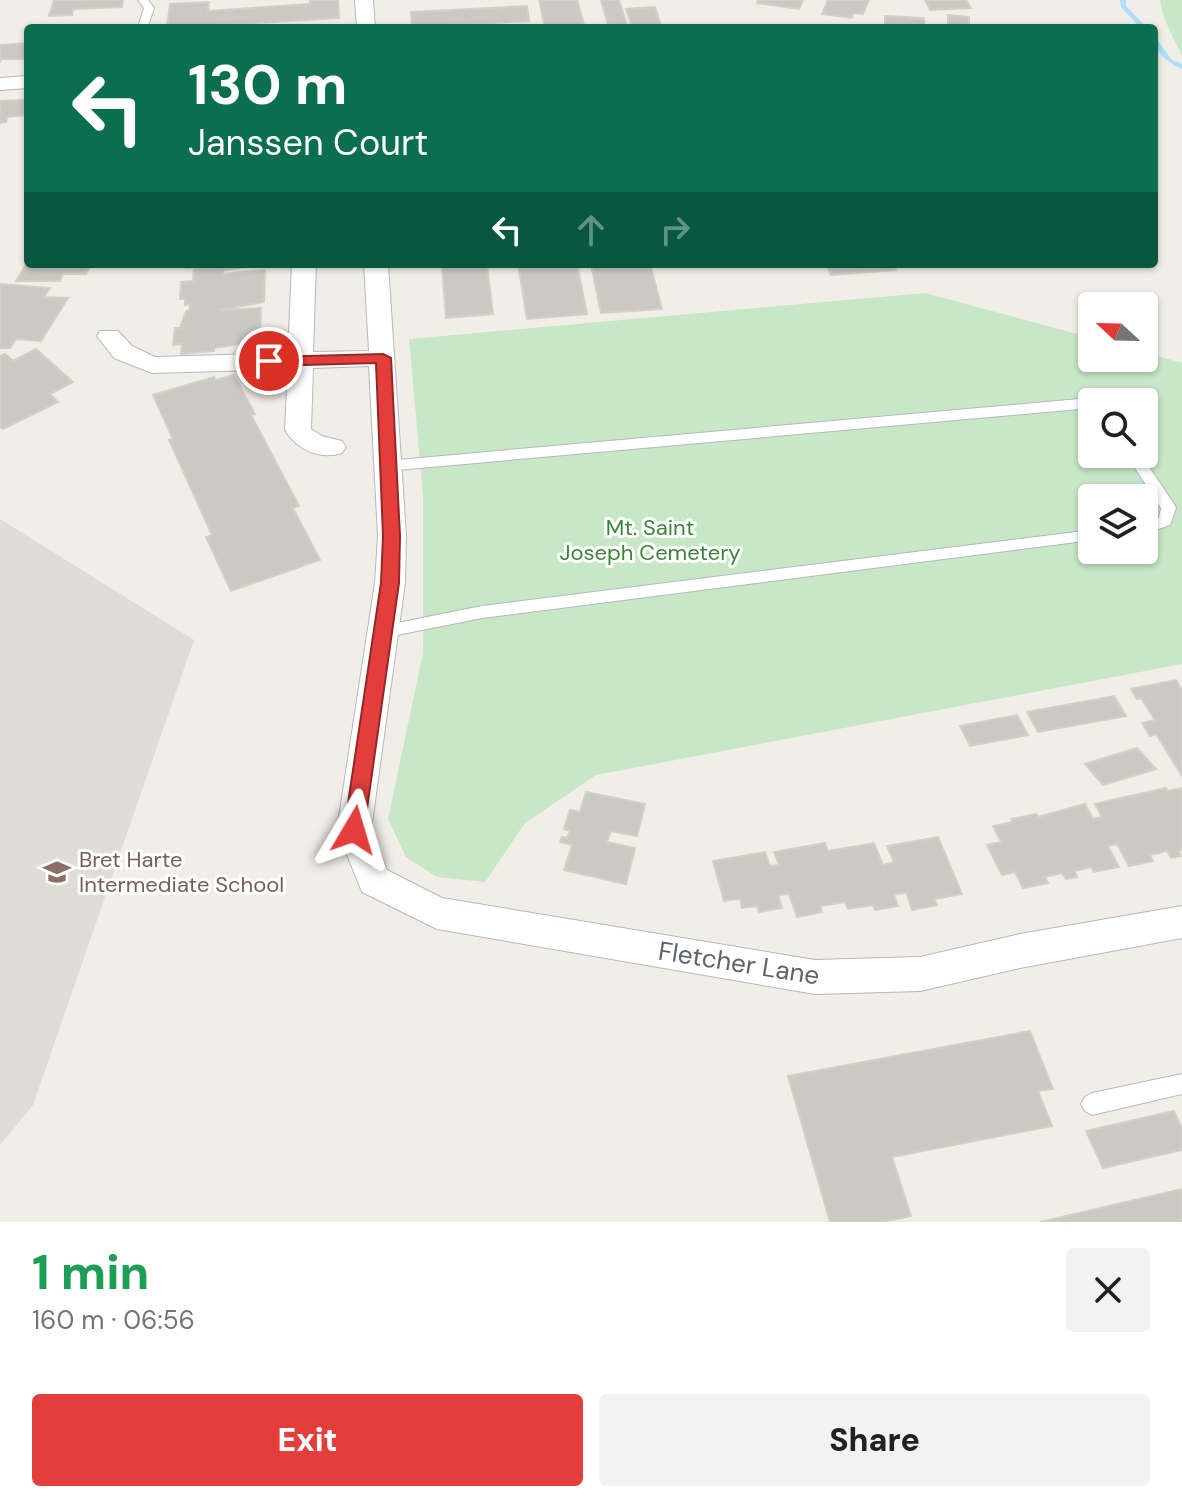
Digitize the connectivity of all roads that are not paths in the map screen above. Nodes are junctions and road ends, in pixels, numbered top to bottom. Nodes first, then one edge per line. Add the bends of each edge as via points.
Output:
1 (143, 0) edge
2 (364, 0) edge
3 (144, 24) dead end
4 (366, 24) edge
5 (24, 82) edge
6 (0, 84) edge
7 (304, 268) edge
8 (376, 268) edge
9 (109, 336) dead end
10 (383, 358) junction
11 (299, 361) junction
12 (1078, 404) edge
13 (333, 447) dead end
14 (386, 466) junction
15 (1158, 492) edge
16 (1158, 524) edge
17 (1078, 537) edge
18 (382, 632) junction
19 (1182, 922) edge
20 (1182, 1084) edge
21 (1092, 1104) dead end

1 - 3 lane via 149,8
2 - 4 street
5 - 6 street
7 - 11 street
8 - 10 street, Fletcher Lane
9 - 11 street via 123,352 152,365
10 - 11 street
10 - 14 street, Fletcher Lane
11 - 13 street via 298,430 313,444
12 - 14 lane
14 - 18 street, Fletcher Lane via 392,536
15 - 16 lane via 1169,508 1165,521
17 - 18 lane via 482,612
18 - 19 street, Fletcher Lane via 354,830 374,881 437,913 815,977 920,974
20 - 21 lane

